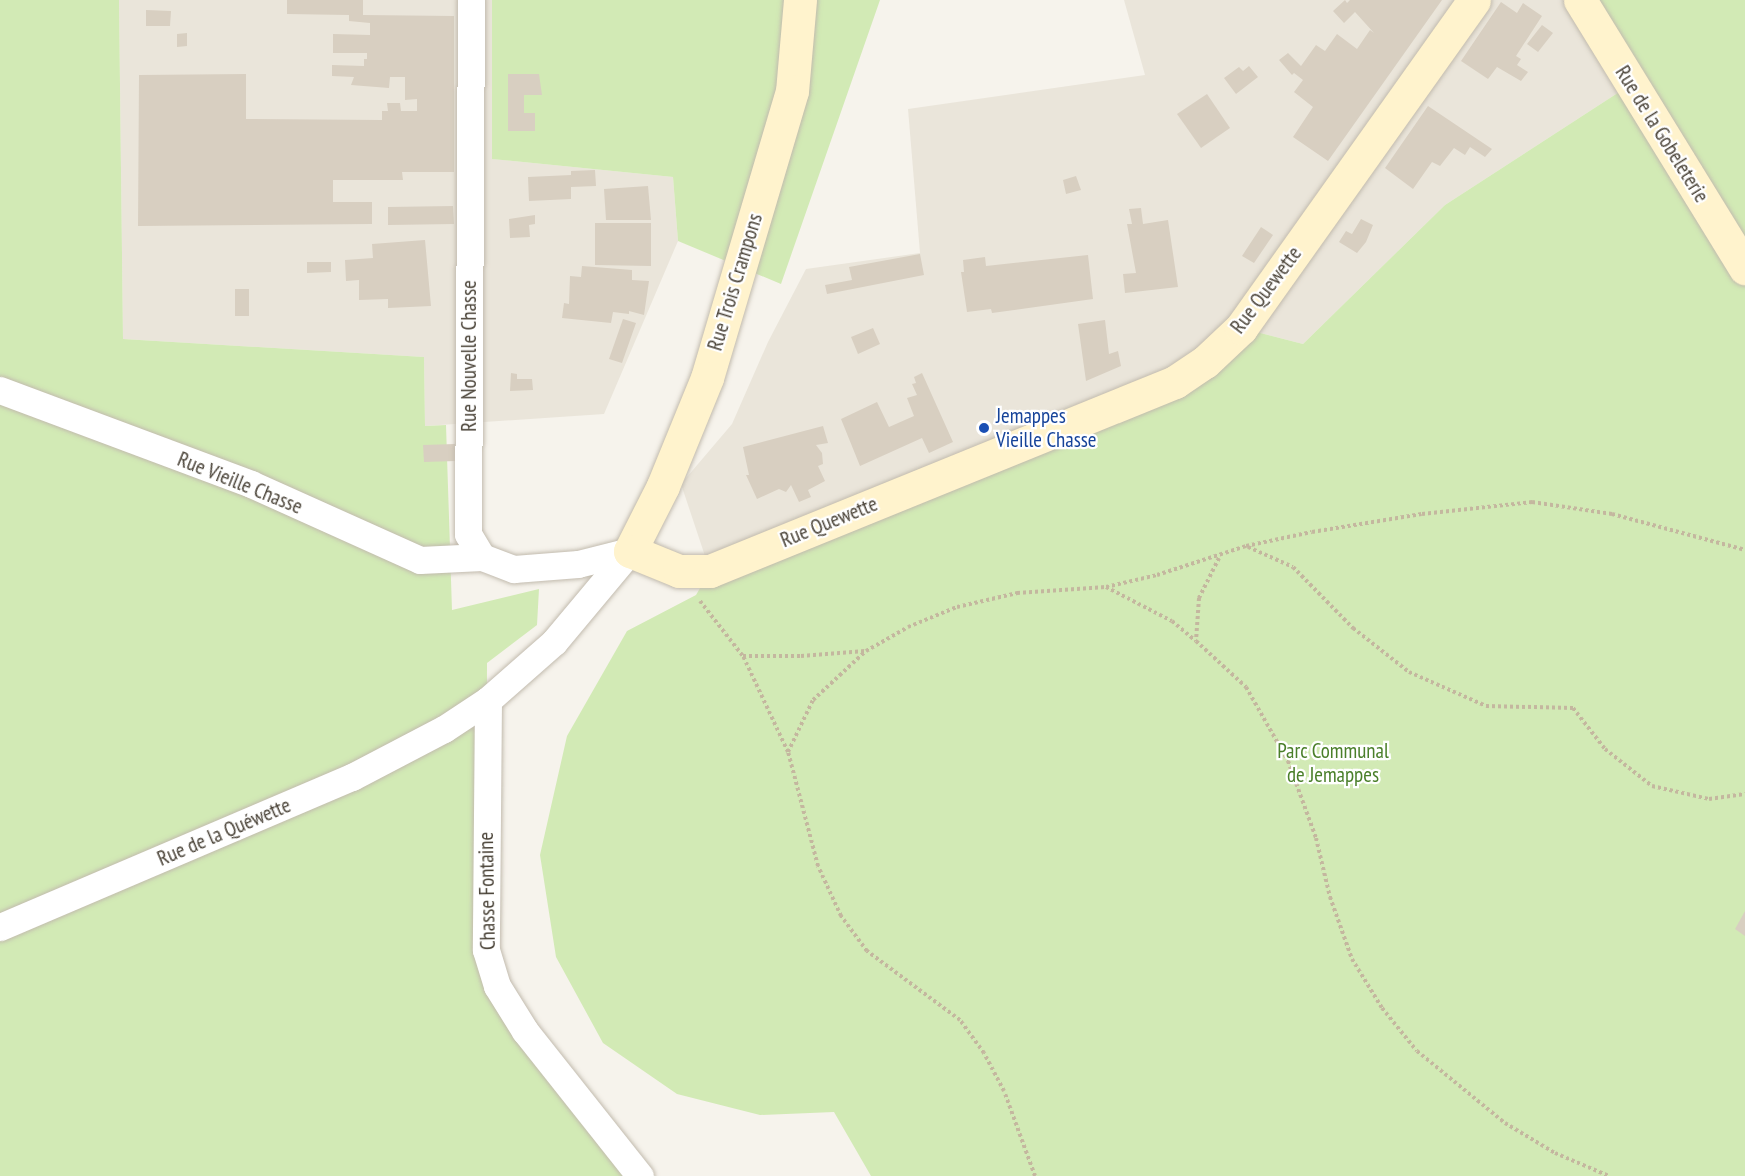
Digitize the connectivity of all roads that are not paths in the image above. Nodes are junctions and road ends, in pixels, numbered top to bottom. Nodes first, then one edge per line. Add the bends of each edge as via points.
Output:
1 (471, 0) edge
2 (800, 0) edge
3 (1474, 0) edge
4 (1580, 0) edge
5 (1745, 268) edge
6 (0, 390) edge
7 (630, 551) junction
8 (482, 557) junction
9 (488, 700) junction
10 (0, 927) edge
11 (640, 1176) edge

1 - 8 street, Rue Nouvelle Chasse via 468,534
2 - 7 street, Rue Trois Crampons via 792,91 706,378 663,486
3 - 7 street, Rue Quewette via 1241,328 1205,362 1175,382 710,571 679,571
4 - 5 street, Rue de la Gobeleterie
6 - 8 street, Rue Vieille Chasse via 251,484 420,560
7 - 8 street via 578,564 514,569
7 - 9 street, Rue de la Quéwette via 554,642
9 - 10 street, Rue de la Quéwette via 444,729 352,777
9 - 11 street, Chasse Fontaine via 484,903 486,951 494,977 525,1031

